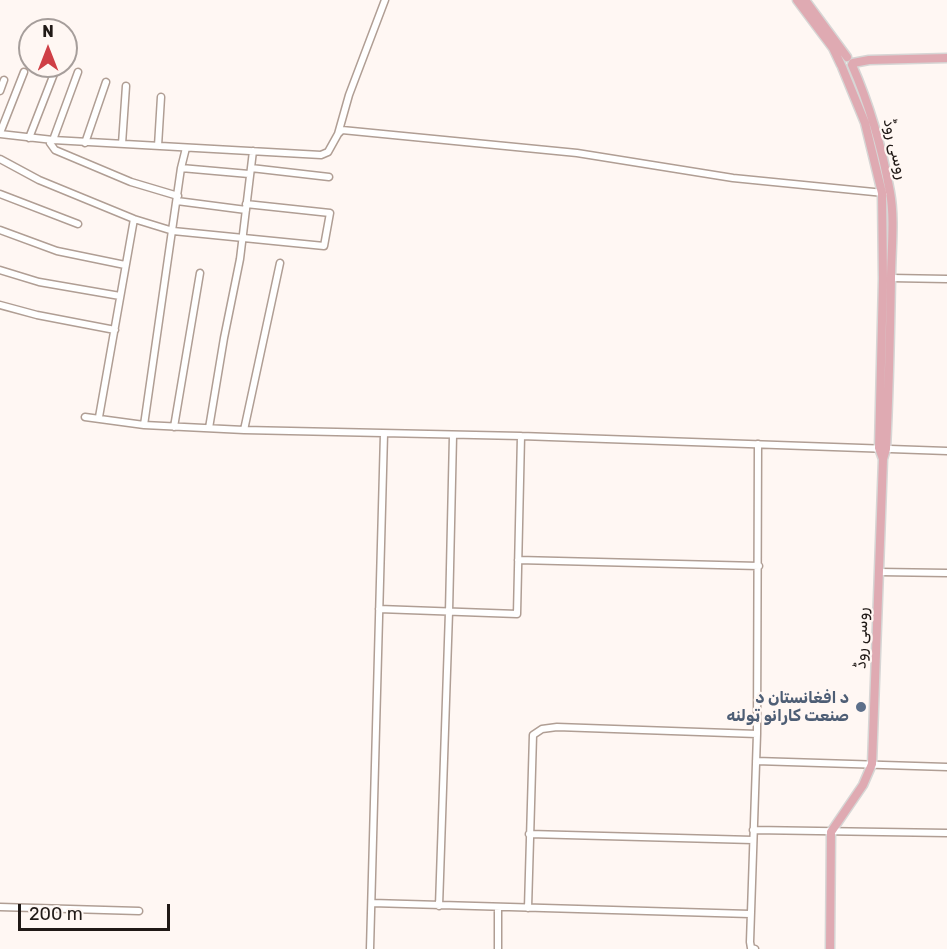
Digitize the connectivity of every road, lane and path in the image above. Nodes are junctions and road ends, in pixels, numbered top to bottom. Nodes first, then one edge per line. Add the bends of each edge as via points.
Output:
1 (385, 0) edge
2 (797, 0) edge
3 (805, 0) edge
4 (947, 58) edge
5 (850, 61) junction
6 (842, 66) junction
7 (22, 78) edge
8 (52, 78) edge
9 (76, 78) edge
10 (4, 80) dead end
11 (105, 82) dead end
12 (126, 86) dead end
13 (0, 91) edge
14 (161, 98) dead end
15 (0, 134) edge
16 (338, 134) junction
17 (29, 138) junction
18 (53, 141) junction
19 (85, 143) junction
20 (122, 144) junction
21 (158, 146) junction
22 (186, 148) junction
23 (253, 152) junction
24 (0, 159) edge
25 (181, 168) junction
26 (250, 171) junction
27 (328, 177) dead end
28 (886, 193) junction
29 (0, 194) edge
30 (178, 198) junction
31 (246, 207) junction
32 (134, 219) junction
33 (78, 224) dead end
34 (0, 230) edge
35 (173, 231) junction
36 (243, 238) junction
37 (280, 263) dead end
38 (125, 265) junction
39 (0, 270) edge
40 (200, 273) dead end
41 (891, 278) junction
42 (947, 279) edge
43 (120, 296) junction
44 (0, 305) edge
45 (115, 330) junction
46 (85, 417) dead end
47 (99, 417) junction
48 (144, 425) junction
49 (174, 427) junction
50 (209, 428) junction
51 (244, 430) junction
52 (384, 435) junction
53 (453, 436) junction
54 (521, 436) junction
55 (758, 444) junction
56 (883, 449) junction
57 (947, 451) edge
58 (518, 560) junction
59 (759, 566) junction
60 (879, 572) junction
61 (947, 573) edge
62 (380, 609) junction
63 (449, 612) junction
64 (757, 734) junction
65 (756, 761) junction
66 (872, 764) junction
67 (947, 767) edge
68 (753, 830) junction
69 (831, 832) junction
70 (947, 833) edge
71 (529, 834) junction
72 (753, 840) junction
73 (372, 903) junction
74 (438, 906) junction
75 (498, 907) junction
76 (0, 908) edge
77 (528, 908) junction
78 (139, 911) dead end
79 (750, 914) junction
80 (370, 949) edge
81 (498, 949) edge
82 (755, 949) edge
83 (830, 949) edge

1 - 16 street
2 - 6 main road, روسی روڈ
3 - 5 main road, روسی روڈ
4 - 5 main road
5 - 6 main road via 843,58
5 - 28 main road, روسی روڈ via 876,127
6 - 28 main road, روسی روڈ via 865,123
7 - 15 street
8 - 17 street
9 - 18 street
10 - 13 street
11 - 19 street
12 - 20 street
14 - 21 street
15 - 17 street
16 - 23 street via 328,152 321,154
16 - 28 street via 342,130 577,153 733,178
17 - 18 street
18 - 19 street
18 - 30 street via 55,150
19 - 20 street
20 - 21 street
21 - 22 street
22 - 23 street
22 - 25 street
23 - 26 street
24 - 32 street via 26,175
25 - 26 street
25 - 30 street
26 - 27 street
26 - 31 street
28 - 41 main road, روسی روڈ
28 - 56 main road, روسی روڈ
29 - 33 street
30 - 31 street
30 - 35 street
31 - 36 street
31 - 36 street via 330,215 324,246
32 - 35 street
32 - 38 street
34 - 38 street via 57,251
35 - 36 street
35 - 48 street
36 - 50 street
37 - 51 street
38 - 43 street
39 - 43 street via 39,282
40 - 49 street
41 - 42 street
41 - 56 main road, روسی روڈ
43 - 45 street
44 - 45 street
45 - 47 street
46 - 47 street
47 - 48 street
48 - 49 street
49 - 50 street
50 - 51 street
51 - 52 street
52 - 53 street
52 - 62 street
53 - 54 street
53 - 63 street
54 - 55 street
54 - 58 street
55 - 56 street
55 - 59 street
56 - 57 street
56 - 60 main road, روسی روڈ
58 - 59 street
58 - 63 street via 517,614
59 - 64 street
60 - 61 street
60 - 66 main road, روسی روڈ
62 - 63 street
62 - 73 street
63 - 74 street
64 - 65 street
64 - 71 street via 542,729 532,735
65 - 66 street
65 - 68 street
66 - 67 street
66 - 69 main road, روسی روڈ
68 - 69 street
68 - 72 street
69 - 70 street
69 - 83 main road
71 - 72 street
71 - 77 street
72 - 79 street
73 - 74 street
73 - 80 street
74 - 75 street
75 - 77 street
75 - 81 street
76 - 78 street
77 - 79 street
79 - 82 street via 750,942

